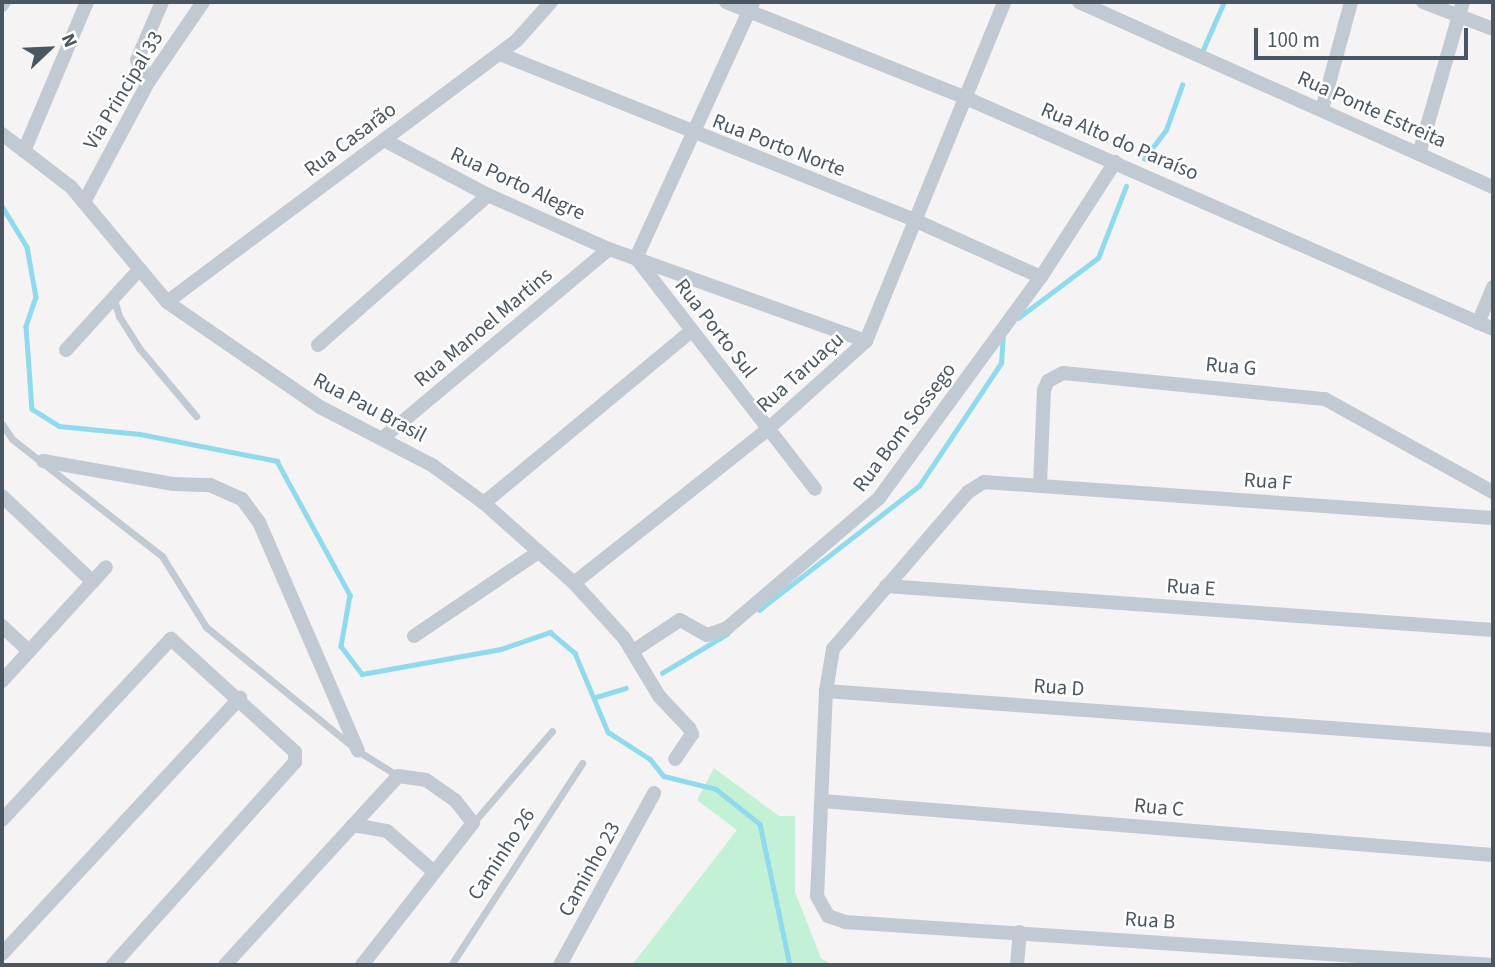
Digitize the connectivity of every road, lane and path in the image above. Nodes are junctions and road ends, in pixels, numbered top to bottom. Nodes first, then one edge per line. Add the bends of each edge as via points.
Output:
1 (87, 2) edge
2 (162, 2) edge
3 (203, 2) edge
4 (551, 2) edge
5 (726, 2) edge
6 (1004, 2) edge
7 (1079, 2) edge
8 (1351, 2) edge
9 (1423, 2) edge
10 (751, 7) edge
11 (1462, 9) edge
12 (1493, 29) edge
13 (500, 54) junction
14 (149, 81) junction
15 (966, 98) junction
16 (1322, 109) junction
17 (691, 133) junction
18 (2, 134) edge
19 (384, 140) junction
20 (24, 152) junction
21 (1419, 154) junction
22 (1115, 162) junction
23 (1493, 187) edge
24 (488, 195) junction
25 (84, 202) junction
26 (914, 220) junction
27 (609, 249) junction
28 (636, 258) junction
29 (137, 272) junction
30 (1041, 277) junction
31 (1493, 286) edge
32 (114, 299) junction
33 (167, 302) junction
34 (1478, 323) junction
35 (1493, 329) edge
36 (690, 332) junction
37 (866, 341) junction
38 (318, 345) dead end
39 (66, 350) dead end
40 (196, 416) dead end
41 (2, 425) edge
42 (768, 429) junction
43 (384, 437) junction
44 (43, 461) junction
45 (1040, 485) junction
46 (815, 489) dead end
47 (1493, 492) edge
48 (2, 496) edge
49 (484, 503) junction
50 (1493, 518) edge
51 (537, 553) junction
52 (106, 567) dead end
53 (93, 582) junction
54 (574, 583) junction
55 (886, 586) junction
56 (2, 626) edge
57 (1493, 630) edge
58 (414, 636) dead end
59 (29, 651) junction
60 (633, 651) junction
61 (2, 681) edge
62 (826, 691) junction
63 (240, 698) junction
64 (552, 731) dead end
65 (1493, 740) edge
66 (358, 751) junction
67 (675, 759) dead end
68 (582, 763) dead end
69 (398, 776) junction
70 (654, 793) dead end
71 (822, 801) junction
72 (2, 820) edge
73 (473, 823) junction
74 (353, 825) junction
75 (1493, 855) edge
76 (434, 872) junction
77 (1020, 932) junction
78 (2, 954) edge
79 (113, 965) edge
80 (225, 965) edge
81 (362, 965) edge
82 (451, 965) edge
83 (559, 965) edge
84 (1017, 965) edge
85 (1493, 965) edge

1 - 20 street
2 - 14 street via 137,60
3 - 14 street, Via Principal 33
4 - 13 street, Rua Casarão
5 - 10 street, Rua Alto do Paraíso
6 - 15 street, Rua Taruaçu
7 - 16 street, Rua Ponte Estreita
8 - 16 street
9 - 11 street
10 - 15 street, Rua Alto do Paraíso
10 - 17 street
11 - 12 street
11 - 21 street
13 - 17 street, Rua Porto Norte
13 - 19 street, Rua Casarão
14 - 25 street, Via Principal 33
15 - 22 street, Rua Alto do Paraíso
15 - 26 street, Rua Taruaçu
16 - 21 street, Rua Ponte Estreita
17 - 26 street, Rua Porto Norte
17 - 28 street
18 - 20 street, Rua Pau Brasil
19 - 24 street, Rua Porto Alegre
19 - 33 street, Rua Casarão
20 - 25 street, Rua Pau Brasil
21 - 23 street, Rua Ponte Estreita
22 - 30 street, Rua Bom Sossego
22 - 34 street, Rua Alto do Paraíso
24 - 27 street, Rua Porto Alegre
24 - 38 street
25 - 29 street, Rua Pau Brasil
26 - 30 street, Rua Porto Norte
26 - 37 street, Rua Taruaçu
27 - 28 street, Rua Porto Alegre
27 - 43 street, Rua Manoel Martins
28 - 36 street, Rua Porto Sul
28 - 37 street, Rua Porto Alegre
29 - 32 street
29 - 33 street, Rua Pau Brasil
30 - 60 street, Rua Bom Sossego via 940,421 865,512 727,628 707,635 680,620
31 - 34 street
32 - 39 street
32 - 40 lane via 139,348
33 - 43 street, Rua Pau Brasil via 320,407
34 - 35 street, Rua Alto do Paraíso
36 - 42 street, Rua Porto Sul
36 - 49 street
37 - 42 street, Rua Taruaçu
41 - 44 lane via 12,439
42 - 46 street, Rua Porto Sul
42 - 54 street, Rua Taruaçu
43 - 49 street, Rua Pau Brasil
44 - 66 lane via 162,556 206,627
44 - 66 street via 174,485 210,485 242,499 260,522
45 - 47 street, Rua G via 1044,390 1048,381 1063,373 1317,397 1363,417
45 - 50 street, Rua F
45 - 55 street via 995,481 976,485
48 - 53 street
49 - 51 street, Rua Pau Brasil
51 - 54 street, Rua Pau Brasil
51 - 58 street
52 - 53 street
53 - 59 street
54 - 60 street, Rua Pau Brasil
55 - 57 street, Rua E
55 - 62 street via 833,649
56 - 59 street
59 - 61 street
60 - 67 street, Rua Pau Brasil via 659,696 689,729 688,740
62 - 65 street, Rua D
62 - 71 street
63 - 72 street via 171,639
63 - 78 street
63 - 79 street via 295,752 295,762
64 - 73 lane
66 - 69 lane
68 - 82 lane, Caminho 26
69 - 73 street via 440,787
69 - 74 street
70 - 83 street, Caminho 23
71 - 75 street, Rua C
71 - 77 street, Rua B via 817,895 828,916 845,922
73 - 76 street
74 - 76 street via 387,831
74 - 80 street
76 - 81 street
77 - 84 street
77 - 85 street, Rua B

